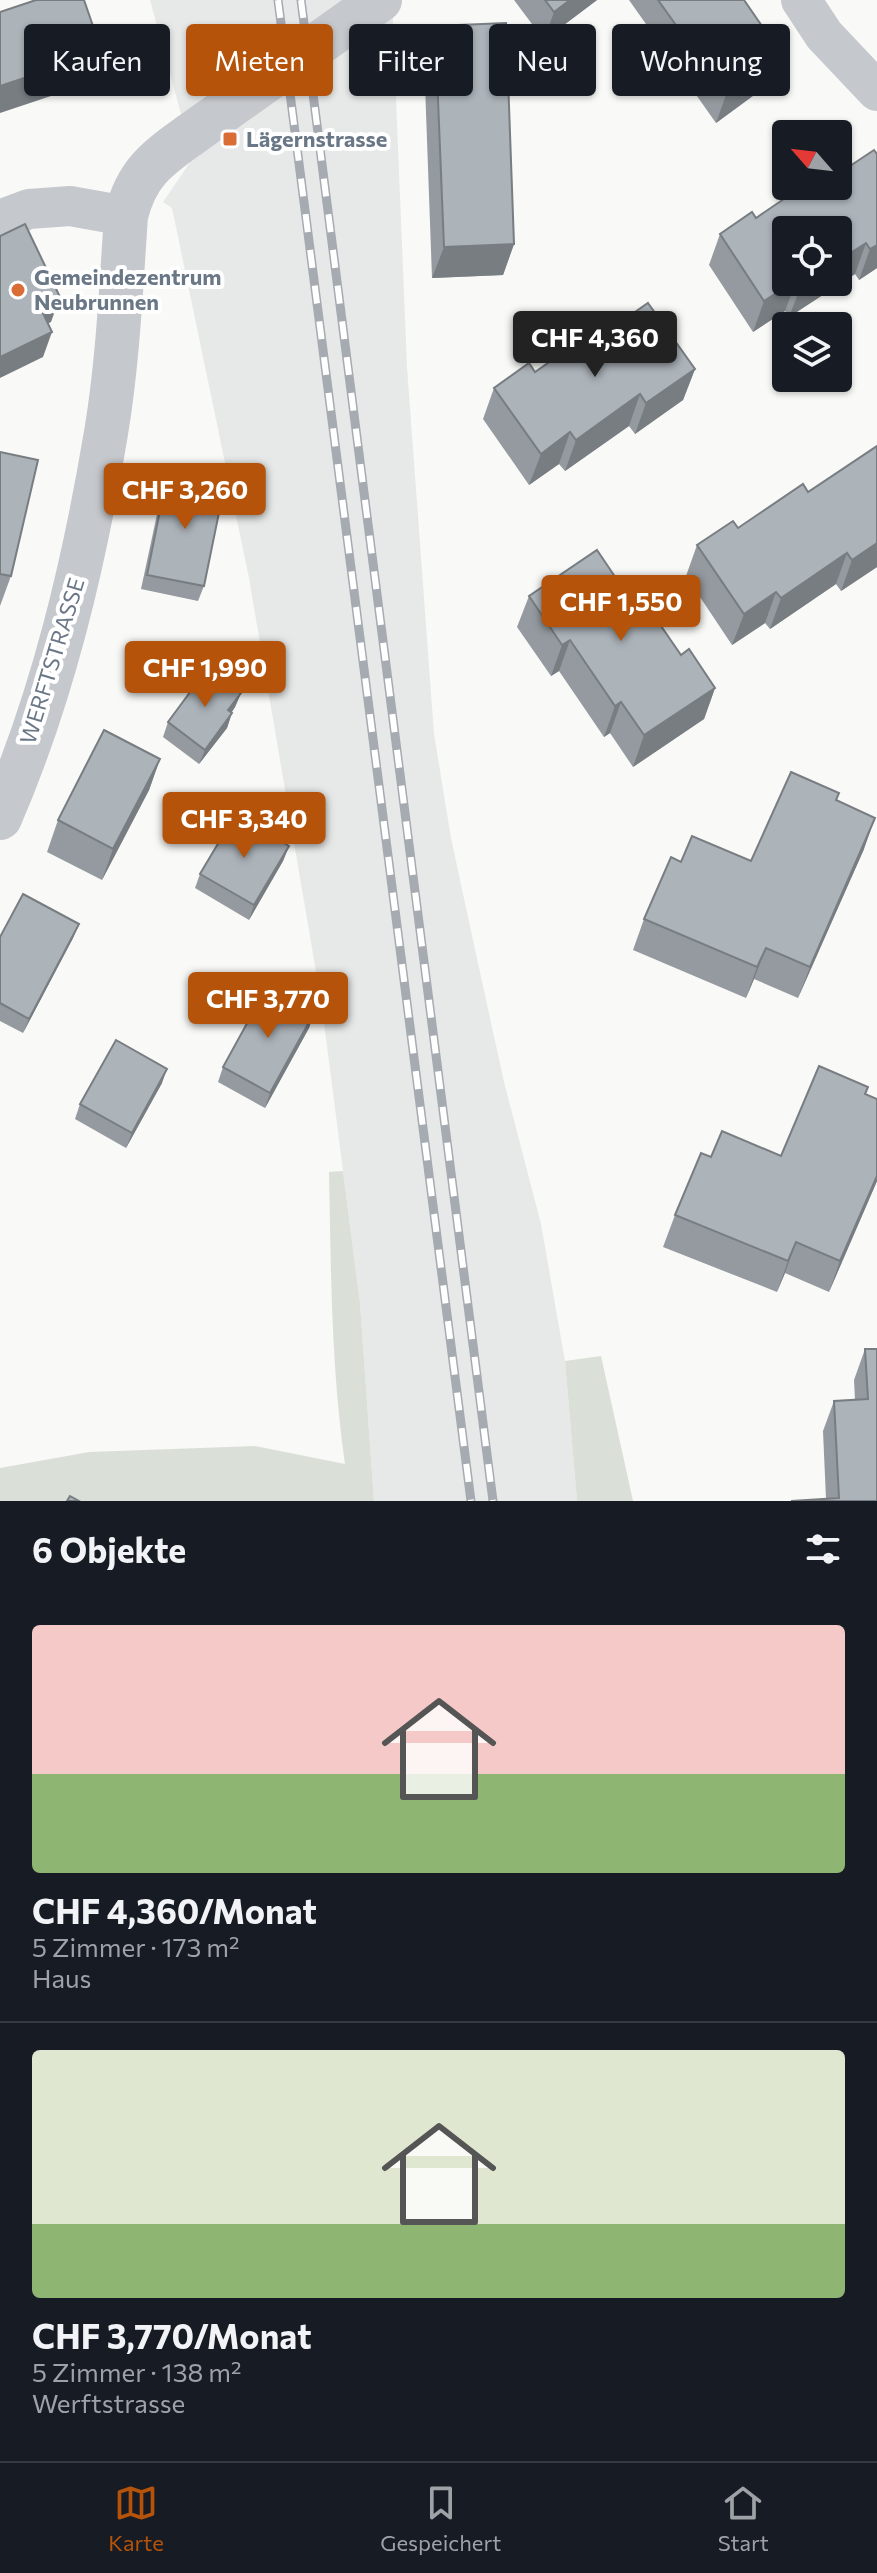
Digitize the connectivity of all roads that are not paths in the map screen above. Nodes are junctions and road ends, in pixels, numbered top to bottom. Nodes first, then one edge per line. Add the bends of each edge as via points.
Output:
1 (380, 0) edge
2 (801, 0) edge
3 (877, 91) edge
4 (126, 216) junction
5 (0, 220) edge
6 (0, 818) edge

1 - 4 street, WERFTSTRASSE, bridge via 152,164 131,195
2 - 3 street via 824,35
4 - 5 street via 70,206 29,209
4 - 6 street, WERFTSTRASSE via 106,430 76,584 47,691

